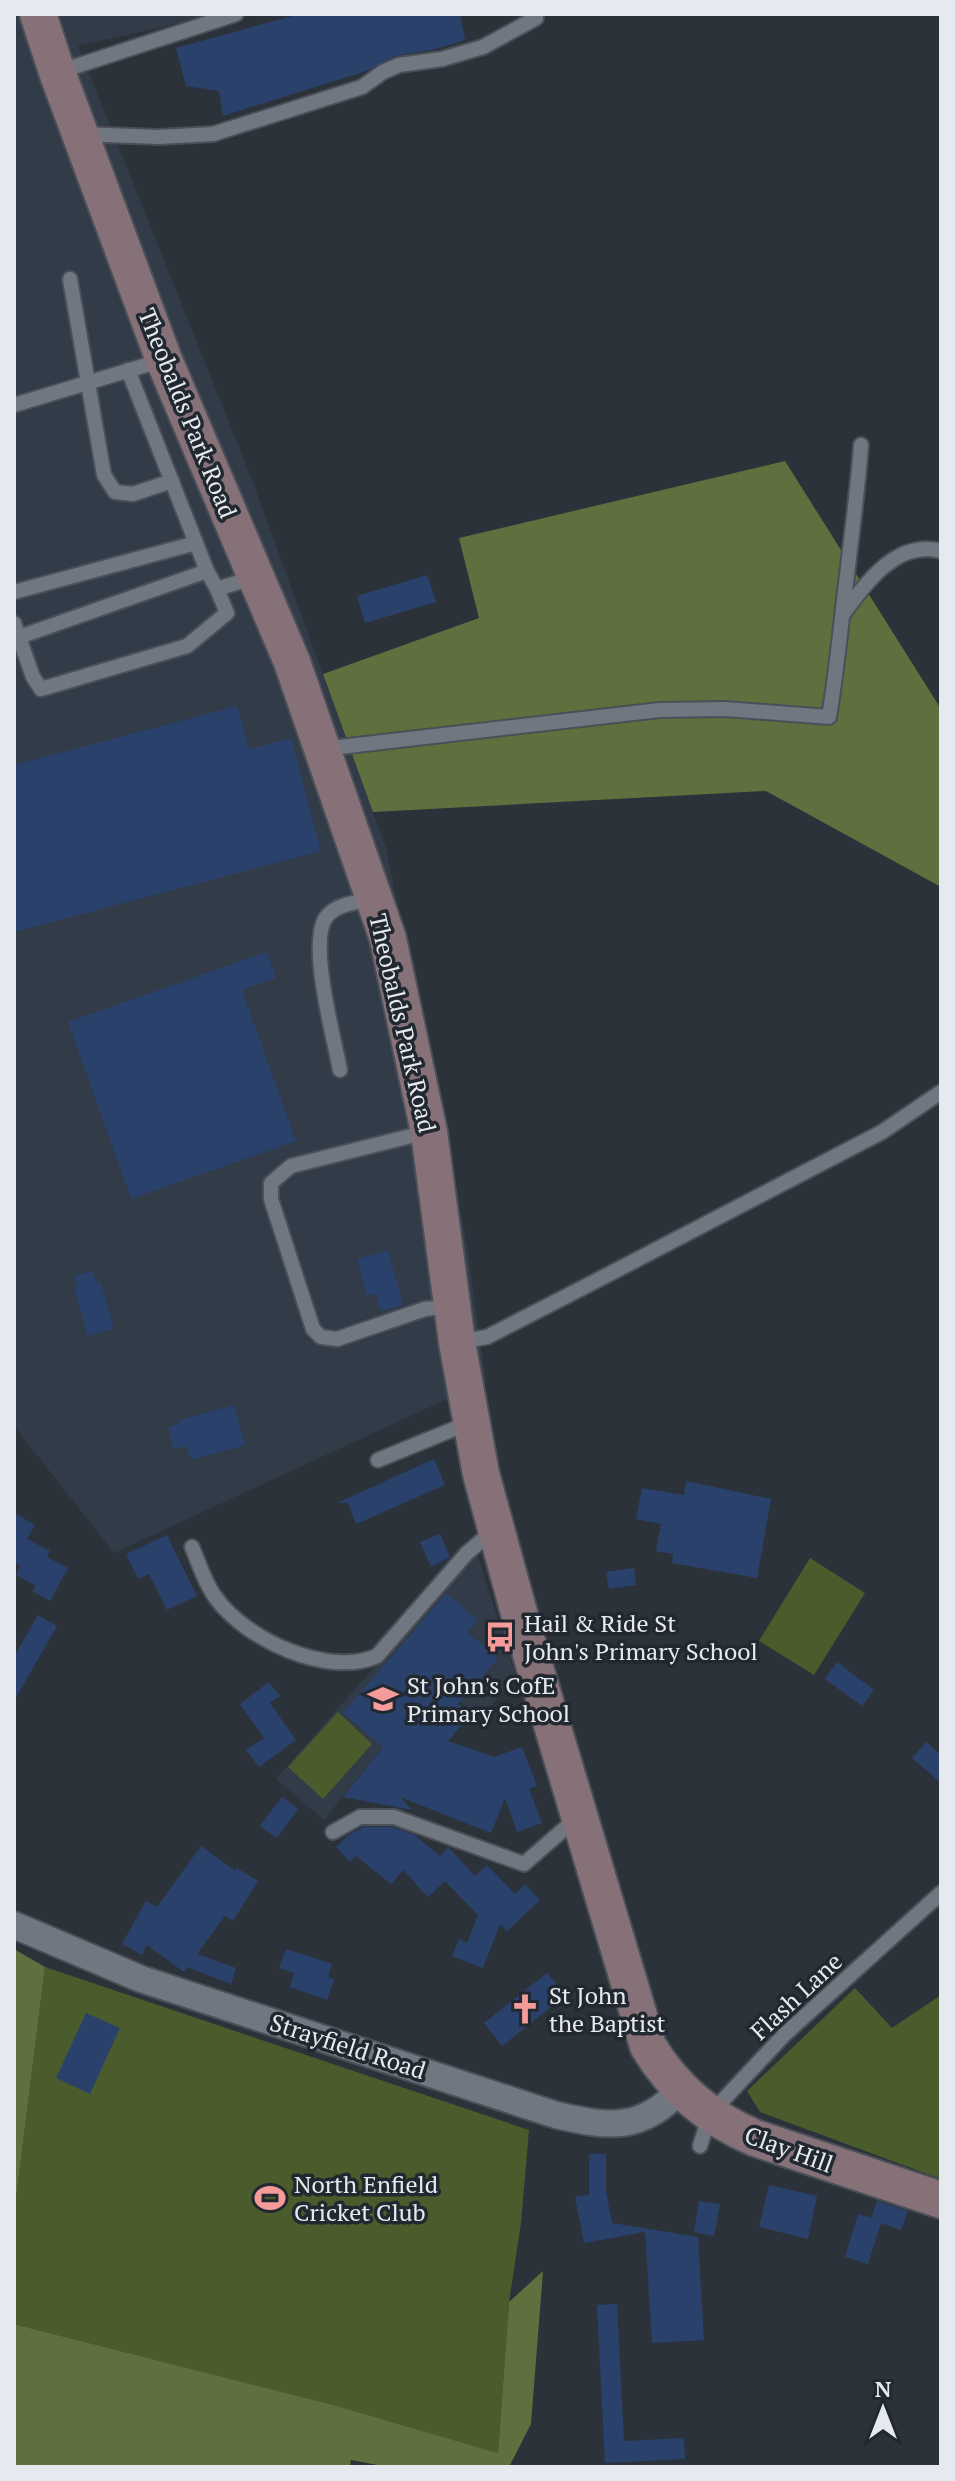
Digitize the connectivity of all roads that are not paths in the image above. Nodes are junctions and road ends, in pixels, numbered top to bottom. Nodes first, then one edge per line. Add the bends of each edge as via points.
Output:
1 (38, 14) edge
2 (236, 14) edge
3 (536, 18) dead end
4 (57, 72) junction
5 (80, 134) junction
6 (70, 279) dead end
7 (164, 360) junction
8 (128, 370) junction
9 (86, 383) junction
10 (14, 405) edge
11 (861, 445) dead end
12 (172, 481) junction
13 (196, 543) junction
14 (941, 551) edge
15 (207, 571) junction
16 (256, 577) junction
17 (217, 589) junction
18 (14, 592) edge
19 (843, 613) junction
20 (16, 630) edge
21 (322, 749) junction
22 (374, 900) junction
23 (340, 1070) dead end
24 (941, 1092) edge
25 (429, 1132) junction
26 (453, 1306) junction
27 (457, 1342) junction
28 (471, 1422) junction
29 (378, 1460) dead end
30 (494, 1530) junction
31 (192, 1547) dead end
32 (579, 1815) junction
33 (333, 1832) dead end
34 (941, 1893) edge
35 (14, 1925) edge
36 (669, 2076) junction
37 (705, 2130) junction
38 (941, 2200) edge

1 - 4 street, Theobalds Park Road
2 - 4 lane
3 - 5 lane via 483,47 399,65 362,87 213,134
4 - 5 street, Theobalds Park Road
5 - 7 street, Theobalds Park Road
6 - 9 lane
7 - 8 lane
7 - 16 street, Theobalds Park Road
8 - 9 lane
8 - 12 lane
9 - 10 lane
9 - 12 lane via 104,475 115,492 133,494
11 - 19 lane
12 - 13 lane
13 - 15 lane
13 - 18 lane
14 - 19 lane via 925,548 901,554 865,584
15 - 17 lane
15 - 20 lane
16 - 17 lane
16 - 21 street, Theobalds Park Road
17 - 20 lane via 227,613 187,646 41,689
19 - 21 lane via 829,717 660,710
21 - 22 street, Theobalds Park Road
22 - 23 lane via 346,904 327,916 318,937
22 - 25 street, Theobalds Park Road via 388,939
24 - 27 lane via 882,1132 590,1284 487,1337
25 - 26 street, Theobalds Park Road
25 - 26 lane via 291,1166 271,1183 271,1199 313,1329 321,1337 337,1339 425,1309
26 - 27 street, Theobalds Park Road
27 - 28 street, Theobalds Park Road
28 - 29 lane
28 - 30 street, Theobalds Park Road
30 - 31 lane via 467,1553 377,1656 350,1663 278,1646 236,1618 215,1597
30 - 32 street, Theobalds Park Road
32 - 33 lane via 524,1864 394,1817 360,1817
32 - 36 street, Theobalds Park Road via 641,2028
34 - 37 lane, Flash Lane via 785,2034
35 - 36 street, Strayfield Road via 141,1979 593,2124 646,2118 669,2101
36 - 37 street, Clay Hill
37 - 38 street, Clay Hill via 729,2127

